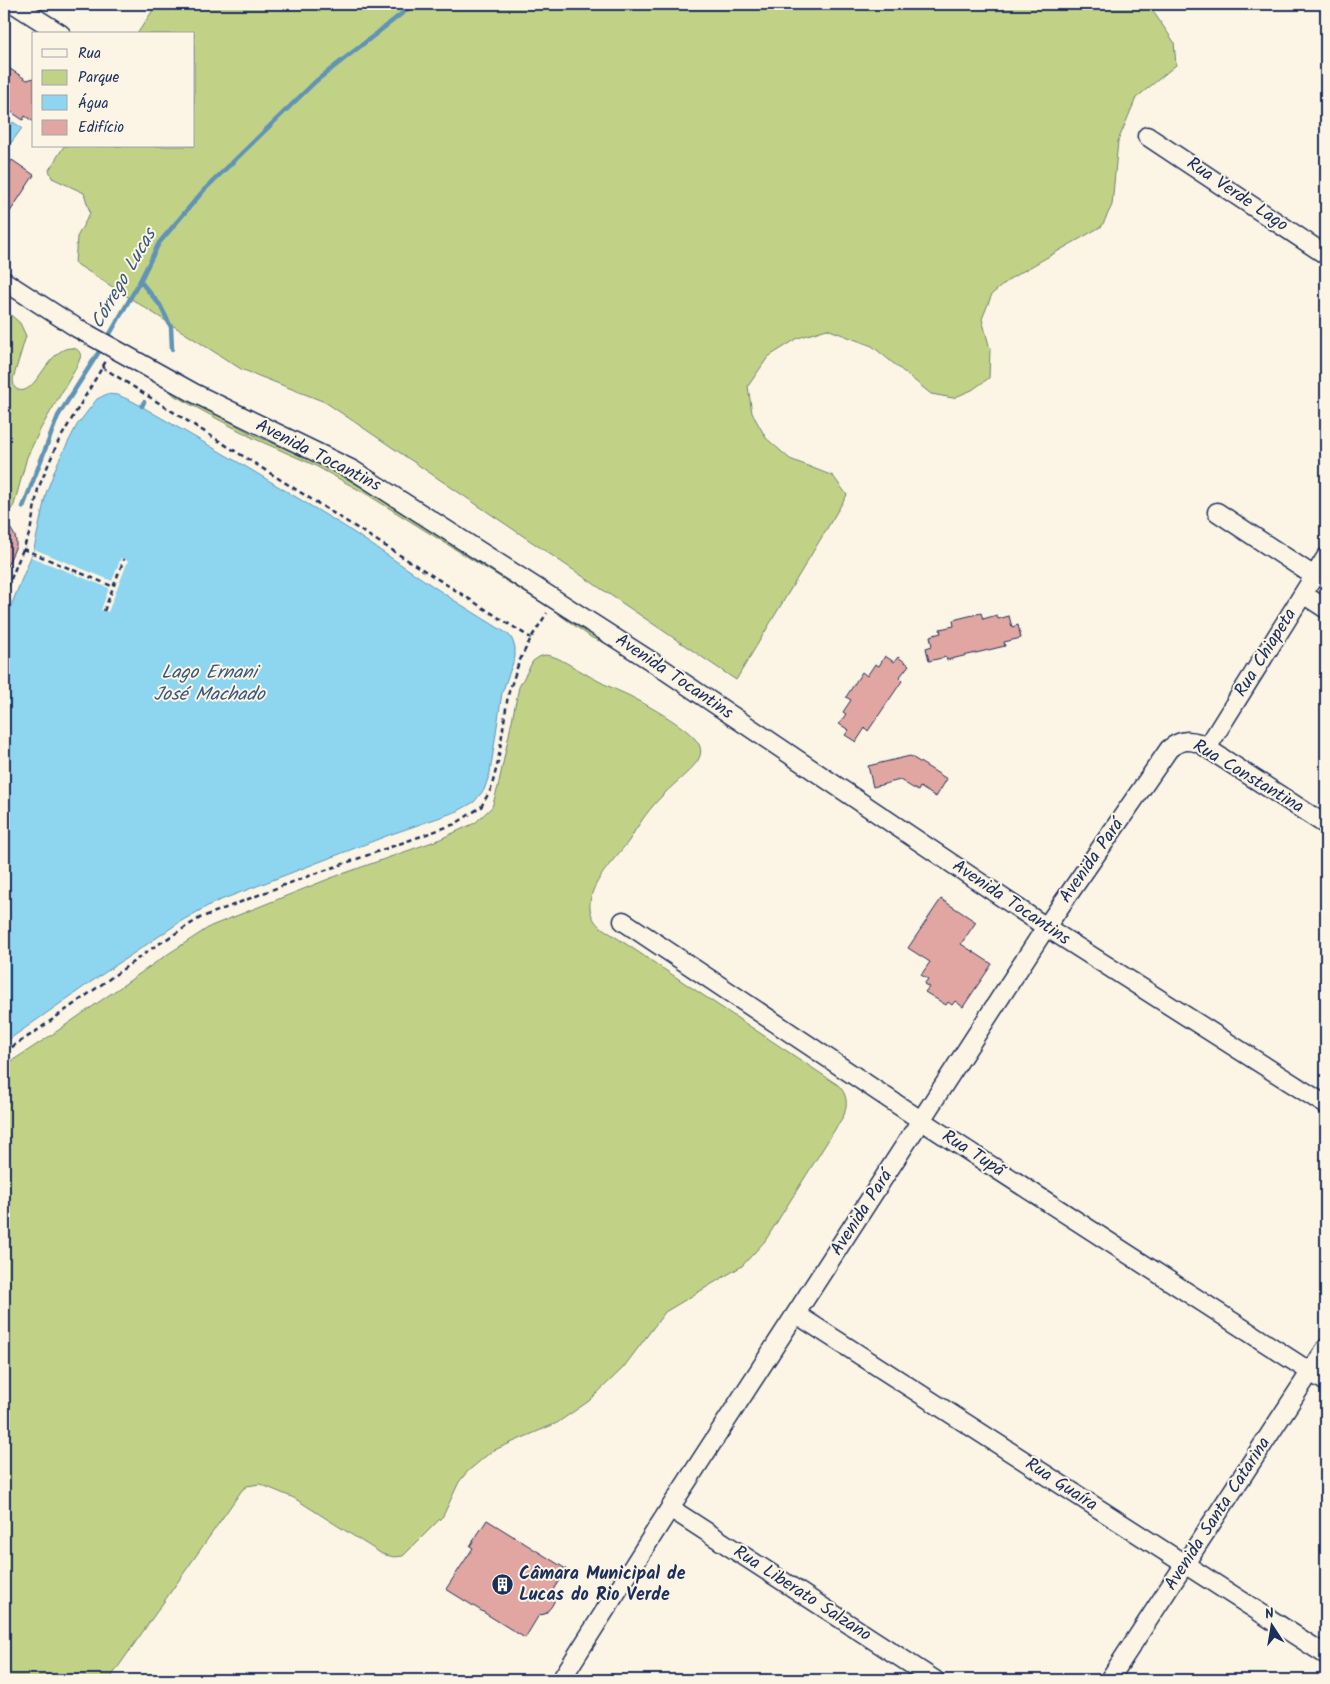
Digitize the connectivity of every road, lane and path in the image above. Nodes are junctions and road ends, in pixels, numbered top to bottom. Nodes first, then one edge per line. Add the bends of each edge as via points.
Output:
1 (14, 4) edge
2 (58, 32) edge
3 (1147, 136) dead end
4 (1326, 255) edge
5 (4, 281) edge
6 (114, 349) junction
7 (102, 367) junction
8 (1217, 512) dead end
9 (22, 549) junction
10 (1326, 558) edge
11 (124, 559) dead end
12 (1314, 576) junction
13 (114, 586) junction
14 (1303, 594) junction
15 (4, 596) edge
16 (556, 599) junction
17 (1326, 610) edge
18 (104, 611) dead end
19 (531, 638) junction
20 (1207, 748) junction
21 (1169, 749) joint
22 (1326, 825) edge
23 (623, 921) dead end
24 (1046, 927) junction
25 (4, 1052) edge
26 (1326, 1105) edge
27 (922, 1121) junction
28 (796, 1314) junction
29 (1326, 1348) edge
30 (1311, 1372) junction
31 (1326, 1382) edge
32 (670, 1508) junction
33 (1185, 1564) junction
34 (1326, 1655) edge
35 (561, 1680) edge
36 (935, 1680) edge
37 (1109, 1680) edge

1 - 2 street
3 - 4 street, Rua Verde Lago
5 - 6 street, Avenida Tocantins
6 - 7 path
6 - 16 street, Avenida Tocantins via 194,393 353,470
7 - 9 path via 57,444 38,489 30,532
7 - 19 path
8 - 12 street
9 - 13 path
9 - 15 path
10 - 12 street, Rua Chiapeta
11 - 13 path
12 - 14 street, Rua Chiapeta
13 - 18 path
14 - 17 street
14 - 20 street, Rua Chiapeta
16 - 19 path
16 - 24 street, Avenida Tocantins
19 - 25 path via 508,695 498,762 491,789 481,807 455,824 200,918
20 - 21 street, Rua Constantina via 1187,740
20 - 22 street, Rua Constantina
21 - 24 street, Avenida Pará
23 - 27 street, Rua Tupã
24 - 26 street, Avenida Tocantins
24 - 27 street, Avenida Pará
27 - 28 street, Avenida Pará
27 - 30 street, Rua Tupã
28 - 32 street, Avenida Pará
28 - 33 street, Rua Guaíra
29 - 30 street, Avenida Santa Catarina
30 - 31 street, Rua Tupã
30 - 33 street, Avenida Santa Catarina
32 - 35 street, Avenida Pará
32 - 36 street, Rua Liberato Salzano
33 - 34 street, Rua Guaíra
33 - 37 street, Avenida Santa Catarina

